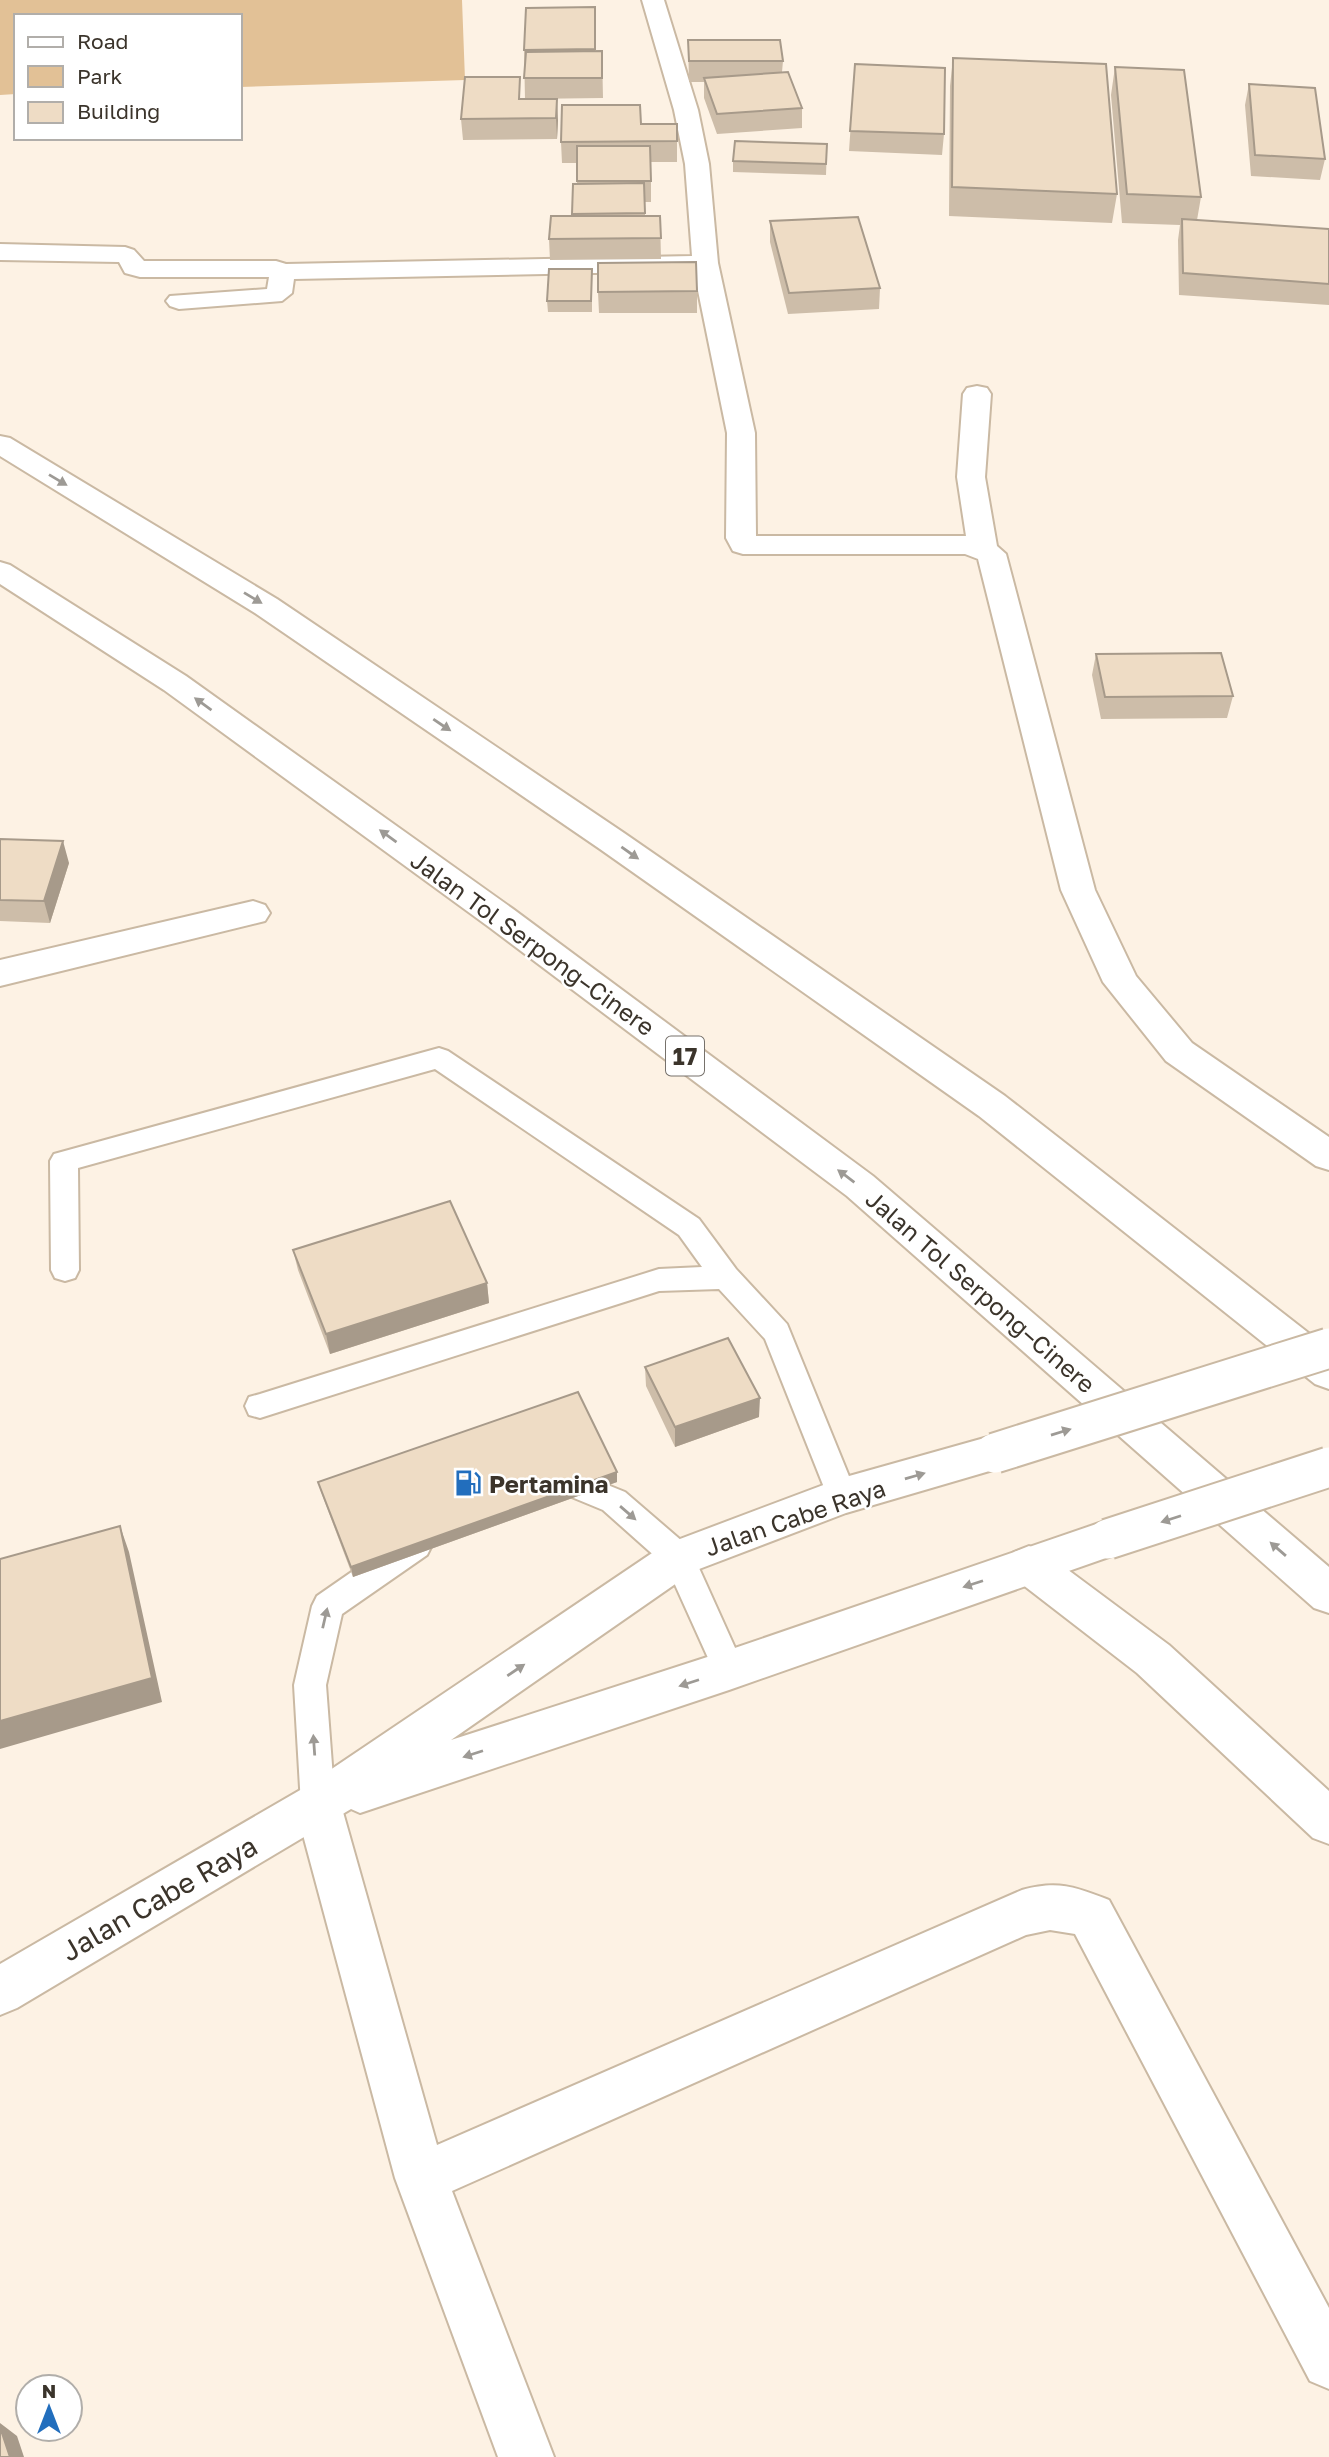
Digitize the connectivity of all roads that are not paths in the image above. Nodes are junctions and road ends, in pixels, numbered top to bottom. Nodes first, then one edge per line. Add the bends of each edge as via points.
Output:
1 (653, 0) edge
2 (0, 252) edge
3 (705, 263) junction
4 (282, 272) junction
5 (179, 301) dead end
6 (977, 394) dead end
7 (0, 444) edge
8 (983, 548) junction
9 (0, 571) edge
10 (253, 912) dead end
11 (0, 973) edge
12 (1329, 1156) edge
13 (65, 1270) dead end
14 (726, 1278) junction
15 (1329, 1348) edge
16 (1329, 1372) edge
17 (260, 1406) dead end
18 (1329, 1467) edge
19 (568, 1482) edge
20 (842, 1496) junction
21 (446, 1529) edge
22 (680, 1558) junction
23 (1029, 1566) junction
24 (1329, 1594) edge
25 (729, 1670) junction
26 (318, 1805) junction
27 (1329, 1822) edge
28 (0, 1992) edge
29 (421, 2178) junction
30 (1329, 2362) edge
31 (526, 2457) edge

1 - 3 main road via 697,164
2 - 4 main road via 125,256 140,269
3 - 4 main road
3 - 8 main road via 741,433 743,545
4 - 5 main road via 279,293 273,296
6 - 8 main road via 971,477
7 -> 16 main road via 266,606 624,849 992,1106
8 - 12 main road via 991,554 1078,890 1121,982 1179,1052
24 -> 9 main road, Jalan Tol Serpong–Cinere / 17 via 860,1186 501,918 175,683
10 - 11 main road
13 - 14 lane via 64,1161 439,1058 689,1227
14 - 17 lane via 659,1280
14 - 20 lane via 777,1332
20 -> 15 main road, Jalan Cabe Raya, bridge
18 -> 23 main road, Jalan Cabe Raya, bridge
19 -> 22 lane via 614,1501
20 - 22 main road, Jalan Cabe Raya
26 -> 21 lane via 310,1685 328,1606
22 - 25 lane
26 -> 22 main road, Jalan Cabe Raya
23 -> 25 main road, Jalan Cabe Raya
23 - 27 main road via 1153,1659
25 -> 26 main road, Jalan Cabe Raya
26 - 28 main road, Jalan Cabe Raya
26 - 29 main road
29 - 30 main road via 1022,1913 1050,1905 1068,1908 1092,1917
29 - 31 main road

